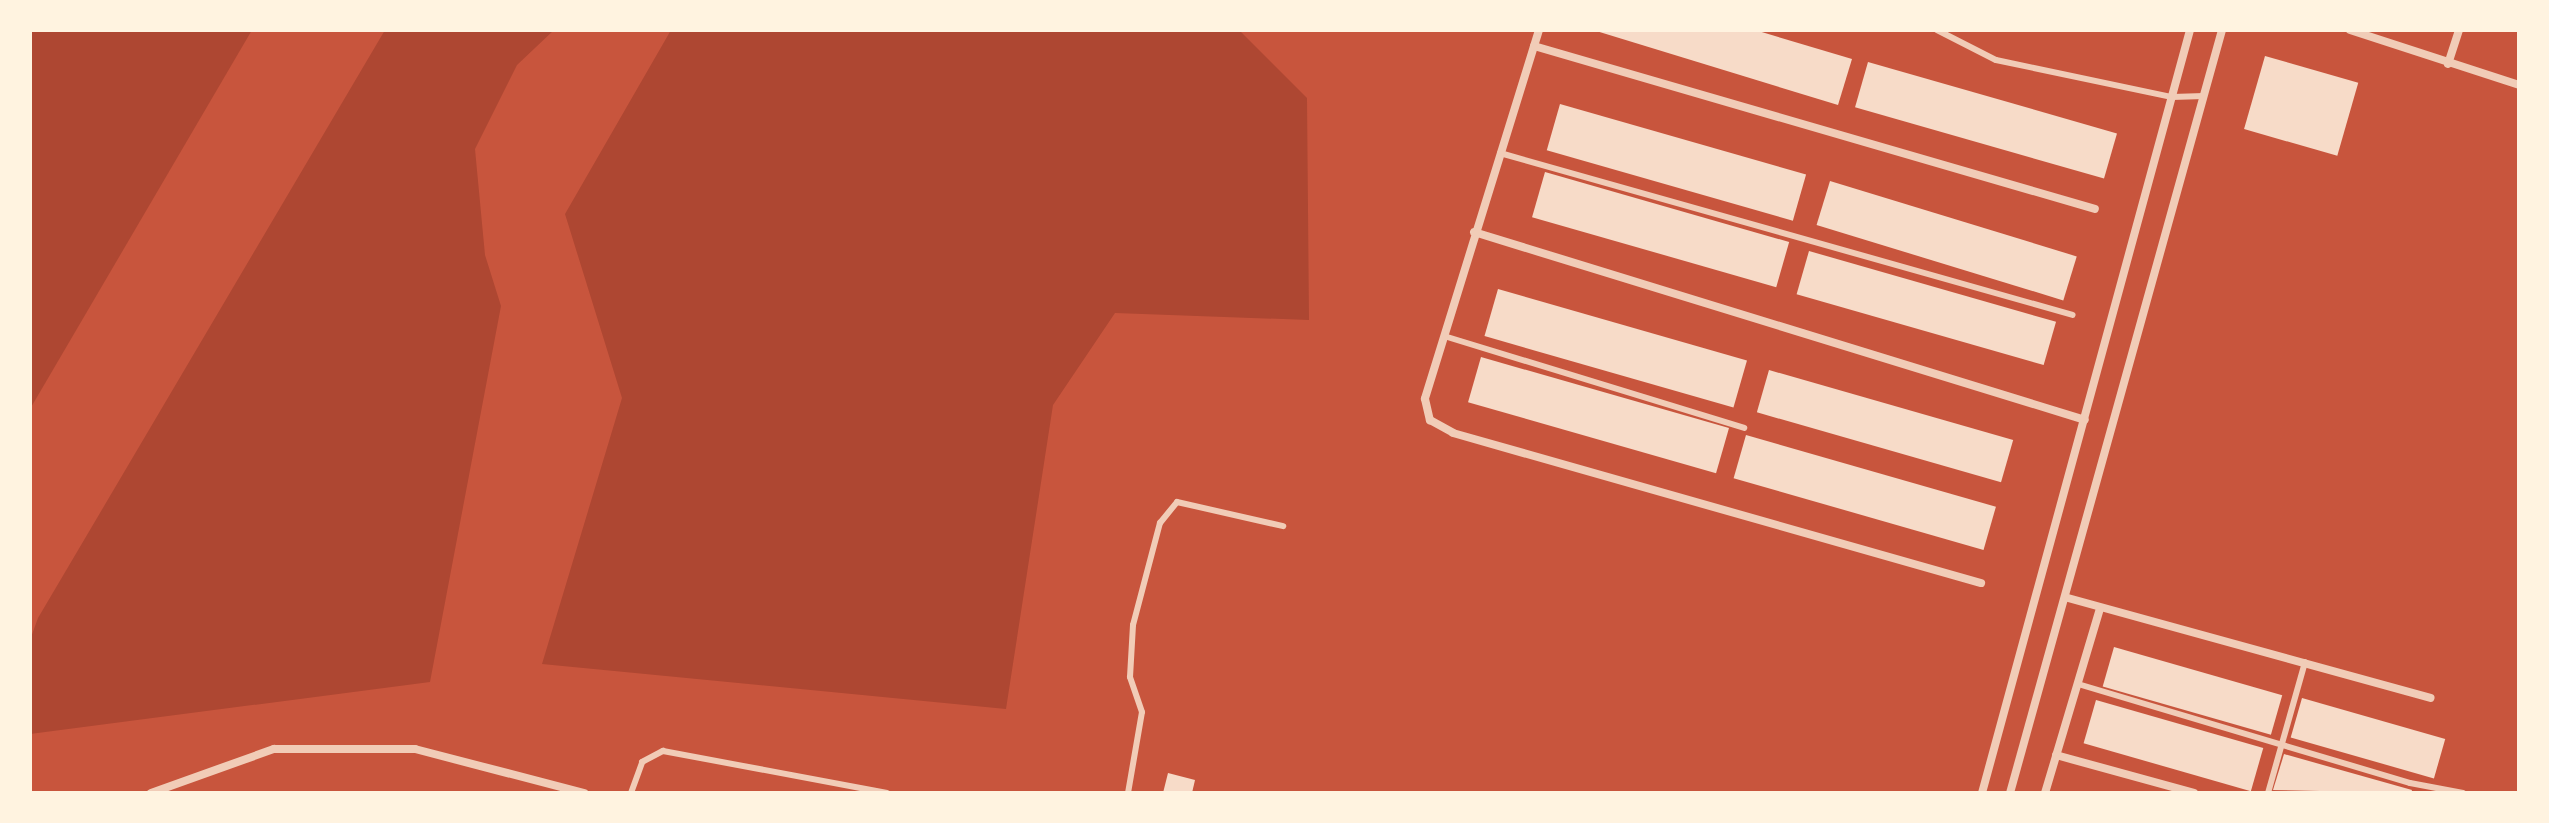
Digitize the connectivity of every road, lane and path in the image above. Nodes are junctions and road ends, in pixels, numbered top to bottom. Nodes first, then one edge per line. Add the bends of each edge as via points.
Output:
1 (1539, 30) edge
2 (1937, 30) edge
3 (2190, 30) edge
4 (2222, 30) edge
5 (2350, 30) edge
6 (2459, 30) edge
7 (1534, 46) junction
8 (2448, 64) junction
9 (2519, 85) edge
10 (2204, 96) junction
11 (2172, 97) junction
12 (1500, 153) junction
13 (2095, 209) dead end
14 (1474, 232) junction
15 (2073, 315) dead end
16 (1444, 336) junction
17 (2085, 420) junction
18 (1744, 428) dead end
19 (1283, 526) dead end
20 (1981, 583) dead end
21 (2068, 598) junction
22 (2100, 609) junction
23 (2306, 661) junction
24 (2078, 684) junction
25 (2430, 698) dead end
26 (2283, 745) junction
27 (2056, 755) junction
28 (156, 792) edge
29 (584, 793) edge
30 (631, 793) edge
31 (887, 793) edge
32 (1128, 793) edge
33 (1982, 793) edge
34 (2010, 793) edge
35 (2045, 793) edge
36 (2194, 793) edge
37 (2268, 793) edge
38 (2463, 793) edge

1 - 7 street
2 - 11 lane via 1996,60
3 - 11 street
4 - 10 street
5 - 8 street
6 - 8 street
7 - 12 street
7 - 13 street
8 - 9 street
10 - 11 lane
10 - 21 street
11 - 17 street
12 - 14 street
12 - 15 lane
14 - 16 street
14 - 17 street
16 - 18 lane
16 - 20 street via 1425,399 1430,420 1453,433
17 - 33 street
19 - 32 lane via 1177,502 1160,523 1133,625 1130,677 1142,712
21 - 22 street
21 - 34 street
22 - 23 street
22 - 24 street
23 - 25 street
23 - 26 lane
24 - 26 lane
24 - 27 street
26 - 37 lane
26 - 38 lane
27 - 35 street
27 - 36 street
28 - 29 street via 274,749 415,749
30 - 31 lane via 642,762 663,751

